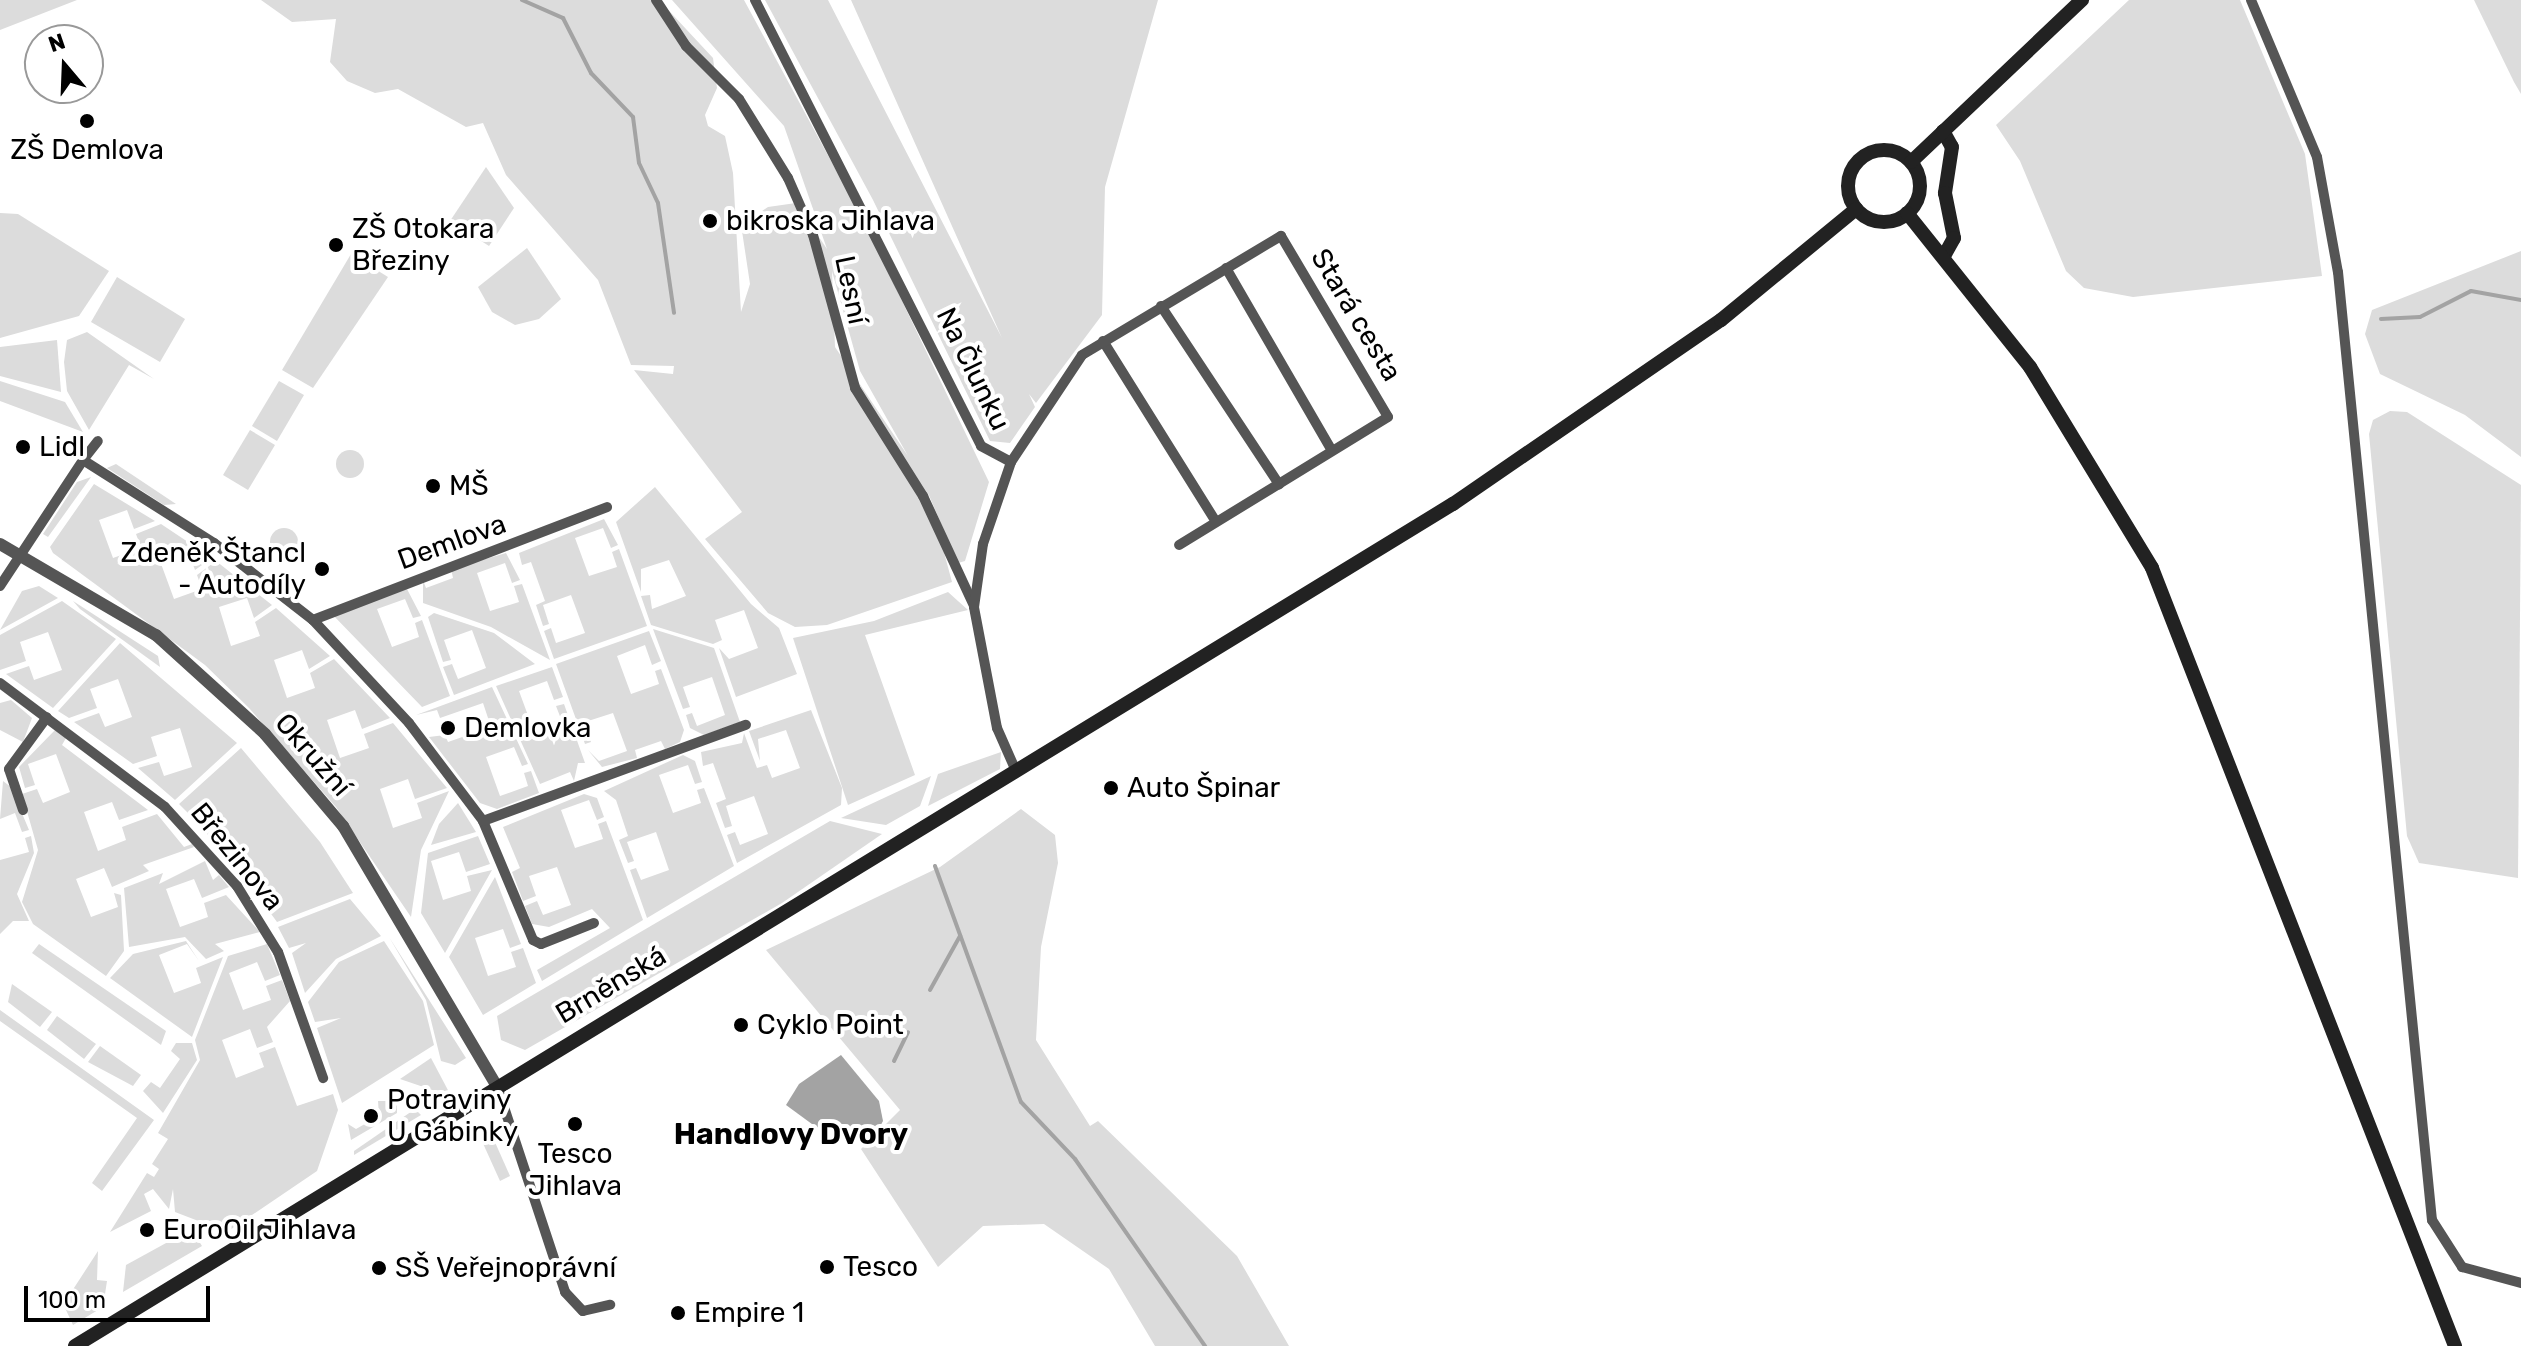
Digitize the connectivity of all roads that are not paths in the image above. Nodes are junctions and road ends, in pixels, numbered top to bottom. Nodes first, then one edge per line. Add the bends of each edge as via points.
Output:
1 (656, 0) edge
2 (755, 0) edge
3 (2082, 0) edge
4 (2251, 0) edge
5 (1943, 131) junction
6 (1911, 162) junction
7 (1856, 209) junction
8 (1907, 213) junction
9 (1945, 254) junction
10 (1226, 268) junction
11 (1161, 306) junction
12 (1103, 341) junction
13 (98, 441) dead end
14 (1332, 451) junction
15 (83, 460) junction
16 (1011, 462) junction
17 (1279, 484) junction
18 (607, 507) dead end
19 (1216, 522) junction
20 (0, 544) edge
21 (1179, 545) dead end
22 (20, 554) junction
23 (0, 586) edge
24 (974, 607) junction
25 (313, 620) junction
26 (0, 683) edge
27 (47, 717) junction
28 (746, 725) dead end
29 (4, 771) edge
30 (1016, 771) junction
31 (23, 810) dead end
32 (483, 821) junction
33 (594, 923) dead end
34 (323, 1078) dead end
35 (497, 1086) junction
36 (2521, 1283) edge
37 (610, 1305) dead end
38 (75, 1346) edge
39 (2455, 1346) edge

1 - 24 street, Lesní via 686,46 739,99 788,178 813,235 855,388 918,486
2 - 16 street, Na Člunku via 981,446
3 - 5 main road
4 - 36 street via 2317,157 2338,272 2432,1220 2462,1267
5 - 6 main road
5 - 9 main road via 1952,147 1945,193 1954,238
6 - 7 main road via 1884,150 1857,162 1848,190
6 - 8 main road via 1919,194
7 - 8 main road via 1881,222
7 - 30 main road, Brněnská via 1721,320 1588,415
8 - 9 main road
9 - 39 main road via 2058,408 2152,568
10 - 11 street, Stará cesta
10 - 14 street
10 - 14 street, Stará cesta via 1281,236 1388,417
11 - 12 street, Stará cesta
11 - 17 street
12 - 16 street, Stará cesta via 1077,361
12 - 19 street
13 - 15 street
14 - 17 street, Stará cesta
15 - 22 street
15 - 25 street via 214,543
16 - 24 street, Na Člunku via 983,544
17 - 19 street, Stará cesta
18 - 25 street, Demlova
19 - 21 street, Stará cesta
20 - 22 street, Okružní
22 - 23 street
22 - 35 street, Okružní via 164,642 295,768 343,826
24 - 30 street, Na Člunku via 997,728
25 - 32 street via 409,723
26 - 27 street, Březinova
27 - 29 street
27 - 34 street, Březinova via 165,807 237,886 278,952
28 - 32 street
29 - 31 street
30 - 35 main road, Brněnská
32 - 33 street via 533,940 541,944
35 - 37 street via 565,1292 583,1311
35 - 38 main road, Brněnská

